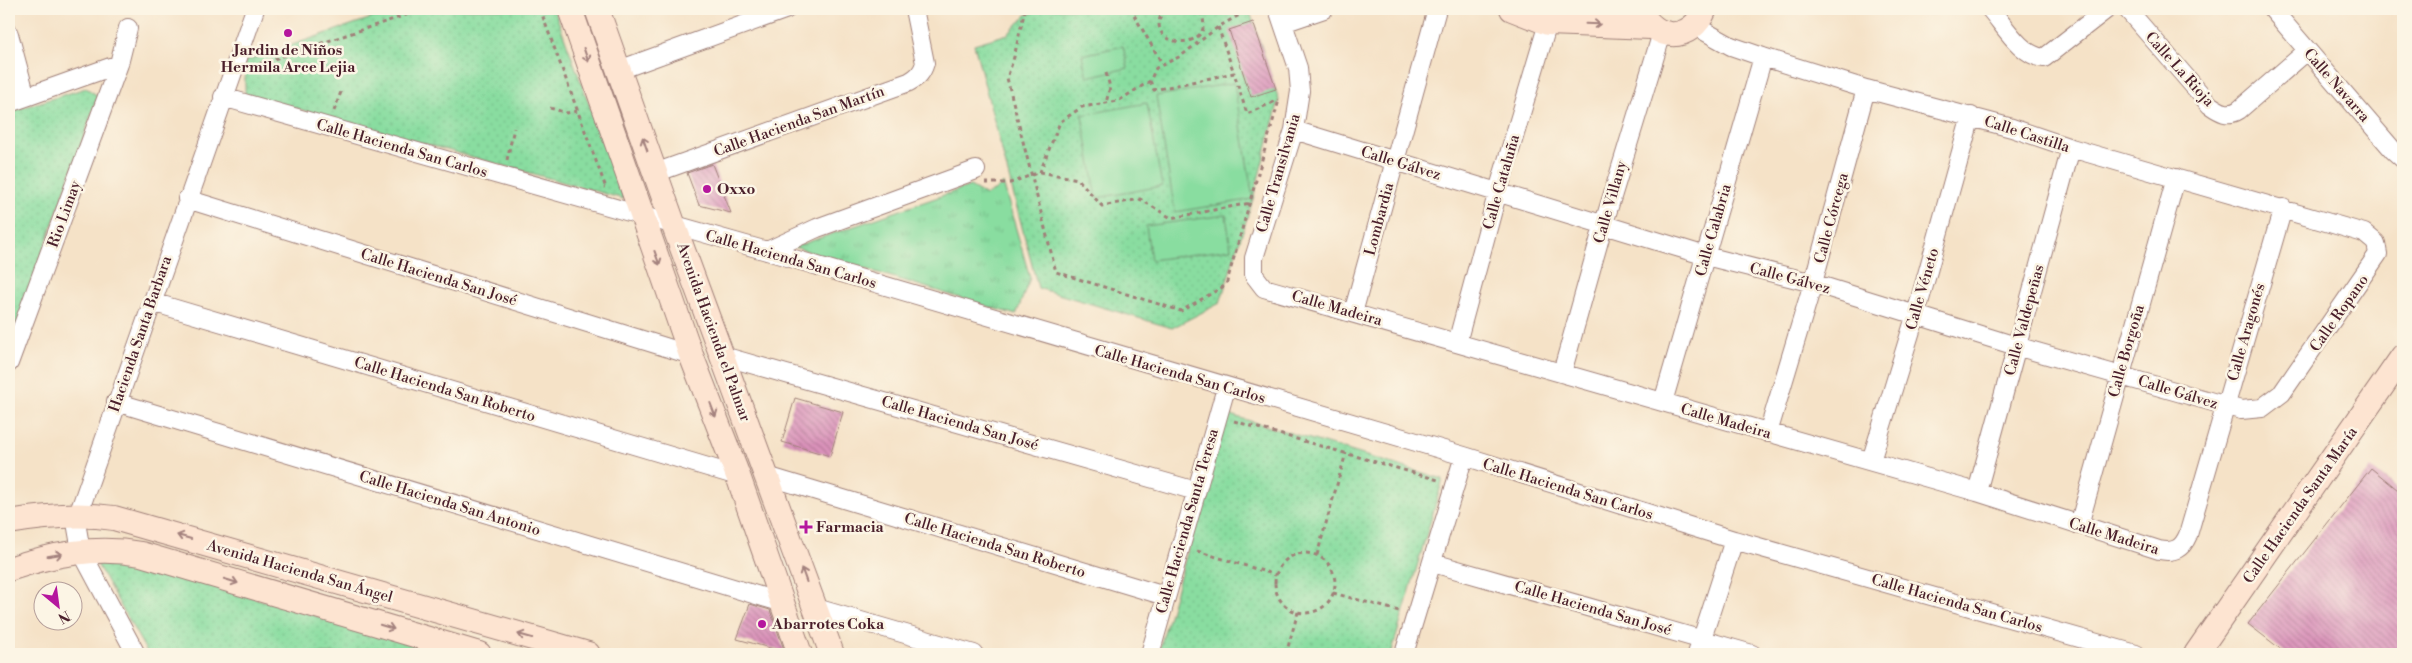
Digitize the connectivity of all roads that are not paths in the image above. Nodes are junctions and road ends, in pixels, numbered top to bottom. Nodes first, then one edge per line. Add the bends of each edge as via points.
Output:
1 (255, 9) edge
2 (570, 9) edge
3 (597, 9) edge
4 (787, 9) edge
5 (914, 9) edge
6 (1324, 9) edge
7 (1437, 9) edge
8 (1512, 9) edge
9 (1990, 9) edge
10 (2107, 9) edge
11 (2127, 9) edge
12 (2272, 9) edge
13 (1281, 16) edge
14 (1700, 17) edge
15 (1548, 22) junction
16 (1651, 23) edge
17 (128, 28) dead end
18 (9, 34) edge
19 (2307, 51) junction
20 (1763, 57) junction
21 (119, 64) junction
22 (619, 70) junction
23 (1866, 89) junction
24 (26, 97) junction
25 (223, 97) junction
26 (9, 103) edge
27 (1971, 116) junction
28 (1294, 130) junction
29 (2071, 148) junction
30 (2403, 159) edge
31 (1395, 161) junction
32 (976, 170) road end
33 (655, 173) junction
34 (2176, 178) junction
35 (1498, 191) junction
36 (187, 199) junction
37 (2283, 208) junction
38 (642, 216) junction
39 (1604, 223) junction
40 (674, 226) junction
41 (2364, 233) joint
42 (767, 251) junction
43 (1706, 256) junction
44 (1814, 283) junction
45 (1264, 288) joint
46 (152, 302) junction
47 (1353, 313) junction
48 (1916, 314) junction
49 (1457, 343) junction
50 (2016, 346) junction
51 (691, 355) junction
52 (724, 356) junction
53 (2403, 356) edge
54 (9, 363) edge
55 (1562, 373) junction
56 (2119, 375) junction
57 (1226, 388) junction
58 (2282, 393) joint
59 (116, 402) junction
60 (1663, 402) junction
61 (2225, 406) junction
62 (1768, 433) junction
63 (1464, 456) junction
64 (1871, 461) junction
65 (738, 476) junction
66 (767, 476) junction
67 (1196, 491) junction
68 (1977, 492) junction
69 (78, 515) junction
70 (9, 522) edge
71 (2079, 525) junction
72 (1734, 540) junction
73 (2185, 544) joint
74 (80, 551) junction
75 (1434, 563) junction
76 (9, 569) edge
77 (1165, 596) junction
78 (783, 603) junction
79 (816, 608) junction
80 (1700, 647) edge
81 (136, 654) edge
82 (478, 654) edge
83 (588, 654) edge
84 (800, 654) edge
85 (832, 654) edge
86 (974, 654) edge
87 (1150, 654) edge
88 (1404, 654) edge
89 (1752, 654) edge
90 (2136, 654) edge
91 (2196, 654) edge

1 - 25 street, Hacienda Santa Barbara
2 -> 38 street, Avenida Hacienda el Palmar
3 - 22 street, Avenida Hacienda el Palmar
4 - 22 street
5 - 33 street, Calle Hacienda San Martín via 924,54 923,71 909,82
6 - 13 street
7 - 31 street, Lombardia
8 - 15 street
9 - 10 street via 2023,49 2044,58
11 - 19 street, Calle La Rioja via 2210,105 2225,114 2239,110
12 - 19 street, Calle Navarra
13 - 28 street, Calle Transilvania via 1300,79
14 - 16 street via 1685,32 1673,34
14 - 20 street, Calle Castilla via 1731,46
15 -> 16 street
15 - 35 street, Calle Cataluña
16 - 39 street, Calle Villany
17 - 21 street, Rio Limay
18 - 24 street
19 - 30 street, Calle Navarra
20 - 23 street, Calle Castilla
20 - 43 street, Calle Calabria
21 - 24 street
21 - 54 street, Rio Limay
33 -> 22 street, Avenida Hacienda el Palmar
23 - 27 street, Calle Castilla
23 - 44 street, Calle Córcega
24 - 26 street
25 - 36 street, Hacienda Santa Barbara
25 - 38 street, Calle Hacienda San Carlos
27 - 29 street, Calle Castilla
27 - 48 street, Calle Véneto
28 - 31 street, Calle Gálvez
28 - 45 street, Calle Transilvania via 1254,258 1254,275
29 - 34 street, Calle Castilla
29 - 50 street, Calle Valdepeñas
31 - 35 street, Calle Gálvez
31 - 47 street, Lombardia
32 - 42 street via 817,228
33 - 40 street, Avenida Hacienda el Palmar
34 - 37 street, Calle Castilla
34 - 56 street, Calle Borgoña
35 - 39 street, Calle Gálvez
35 - 49 street, Calle Cataluña
36 - 46 street, Hacienda Santa Barbara
36 - 51 street, Calle Hacienda San José
37 - 41 street, Calle Castilla
37 - 61 street, Calle Aragonés
38 - 40 street, Calle Hacienda San Carlos
38 -> 51 street, Avenida Hacienda el Palmar
39 - 43 street, Calle Gálvez
39 - 55 street, Calle Villany
40 - 42 street, Calle Hacienda San Carlos
40 - 52 street, Avenida Hacienda el Palmar
41 - 58 street, Calle Ropano via 2376,243 2378,254 2375,261
42 - 57 street, Calle Hacienda San Carlos
43 - 44 street, Calle Gálvez
43 - 60 street, Calle Calabria
44 - 48 street, Calle Gálvez
44 - 62 street, Calle Córcega
45 - 47 street, Calle Madeira
46 - 59 street, Hacienda Santa Barbara
46 - 65 street, Calle Hacienda San Roberto
47 - 49 street, Calle Madeira
48 - 50 street, Calle Gálvez
48 - 64 street, Calle Véneto
49 - 55 street, Calle Madeira
50 - 56 street, Calle Gálvez
50 - 68 street, Calle Valdepeñas
51 -> 65 street, Avenida Hacienda el Palmar
52 - 66 street, Avenida Hacienda el Palmar
52 - 67 street, Calle Hacienda San José
53 - 91 street, Calle Hacienda Santa María
55 - 60 street, Calle Madeira
56 - 61 street, Calle Gálvez
56 - 71 street, Calle Borgoña
57 - 63 street, Calle Hacienda San Carlos
57 - 67 street, Calle Hacienda Santa Teresa
58 - 61 street, Calle Gálvez via 2262,408 2241,410
59 - 69 street, Hacienda Santa Barbara
59 - 78 street, Calle Hacienda San Antonio
60 - 62 street, Calle Madeira
61 - 73 street, Calle Aragonés
62 - 64 street, Calle Madeira
63 - 72 street, Calle Hacienda San Carlos
63 - 75 street
64 - 68 street, Calle Madeira
65 - 78 street, Avenida Hacienda el Palmar
66 - 77 street, Calle Hacienda San Roberto
79 -> 66 street, Avenida Hacienda el Palmar
67 - 77 street, Calle Hacienda Santa Teresa
68 - 71 street, Calle Madeira
69 - 70 street, Avenida Hacienda San Ángel
69 - 74 street, Hacienda Santa Barbara
83 -> 69 street, Avenida Hacienda San Ángel via 141,525 114,518
71 - 73 street, Calle Madeira via 2159,550 2174,551
72 - 80 street
72 - 90 street, Calle Hacienda San Carlos
76 -> 74 street, Avenida Hacienda San Ángel via 49,556
74 - 81 street, Hacienda Santa Barbara
74 -> 82 street, Avenida Hacienda San Ángel via 115,550 141,554
75 - 80 street, Calle Hacienda San José
75 - 88 street
77 - 87 street, Calle Hacienda Santa Teresa
78 - 84 street, Avenida Hacienda el Palmar
79 - 85 street, Avenida Hacienda el Palmar
79 - 86 street
80 - 89 street, Calle Hacienda San José

